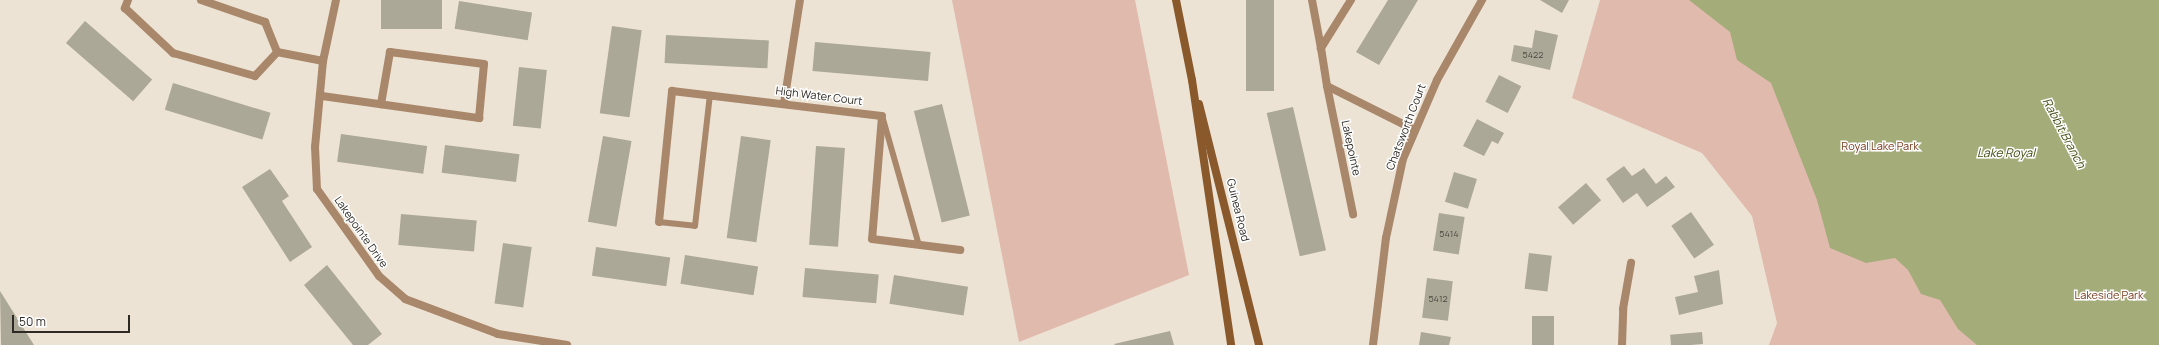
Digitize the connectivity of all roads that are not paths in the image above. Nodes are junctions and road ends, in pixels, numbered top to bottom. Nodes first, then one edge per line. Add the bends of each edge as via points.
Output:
1 (128, 0) edge
2 (201, 0) edge
3 (336, 0) edge
4 (800, 0) edge
5 (1176, 0) edge
6 (1312, 0) edge
7 (1351, 0) edge
8 (1482, 0) edge
9 (1321, 48) junction
10 (277, 52) junction
11 (323, 61) junction
12 (1192, 80) junction
13 (1327, 86) junction
14 (710, 95) junction
15 (322, 96) junction
16 (784, 103) junction
17 (381, 104) junction
18 (882, 116) junction
19 (1415, 130) junction
20 (1354, 214) dead end
21 (659, 222) joint
22 (919, 245) junction
23 (960, 250) dead end
24 (1631, 263) dead end
25 (567, 345) edge
26 (1231, 345) edge
27 (1260, 345) edge
28 (1373, 345) edge
29 (1622, 345) edge

1 - 10 street via 125,8 173,53 255,76
2 - 10 street via 265,22
3 - 11 street, Lakepointe Drive
4 - 16 street
5 - 12 main road, Guinea Road
6 - 9 street
7 - 9 street
8 - 19 street, Chatsworth Court via 1437,80
9 - 13 street
10 - 11 street
11 - 15 street, Lakepointe Drive
12 - 26 main road, Guinea Road
12 - 27 main road, Guinea Road
13 - 19 street
13 - 20 street, Lakepointe
14 - 16 street, High Water Court
14 - 21 lane via 695,226
14 - 21 street, High Water Court via 672,91
15 - 17 street
15 - 25 street, Lakepointe Drive via 315,147 317,189 379,276 405,299 498,334
16 - 18 street, High Water Court
17 - 17 street via 479,118 484,64 390,52
18 - 22 lane
18 - 22 street via 872,239
19 - 28 street, Chatsworth Court via 1393,196
22 - 23 street
24 - 29 street via 1623,309

